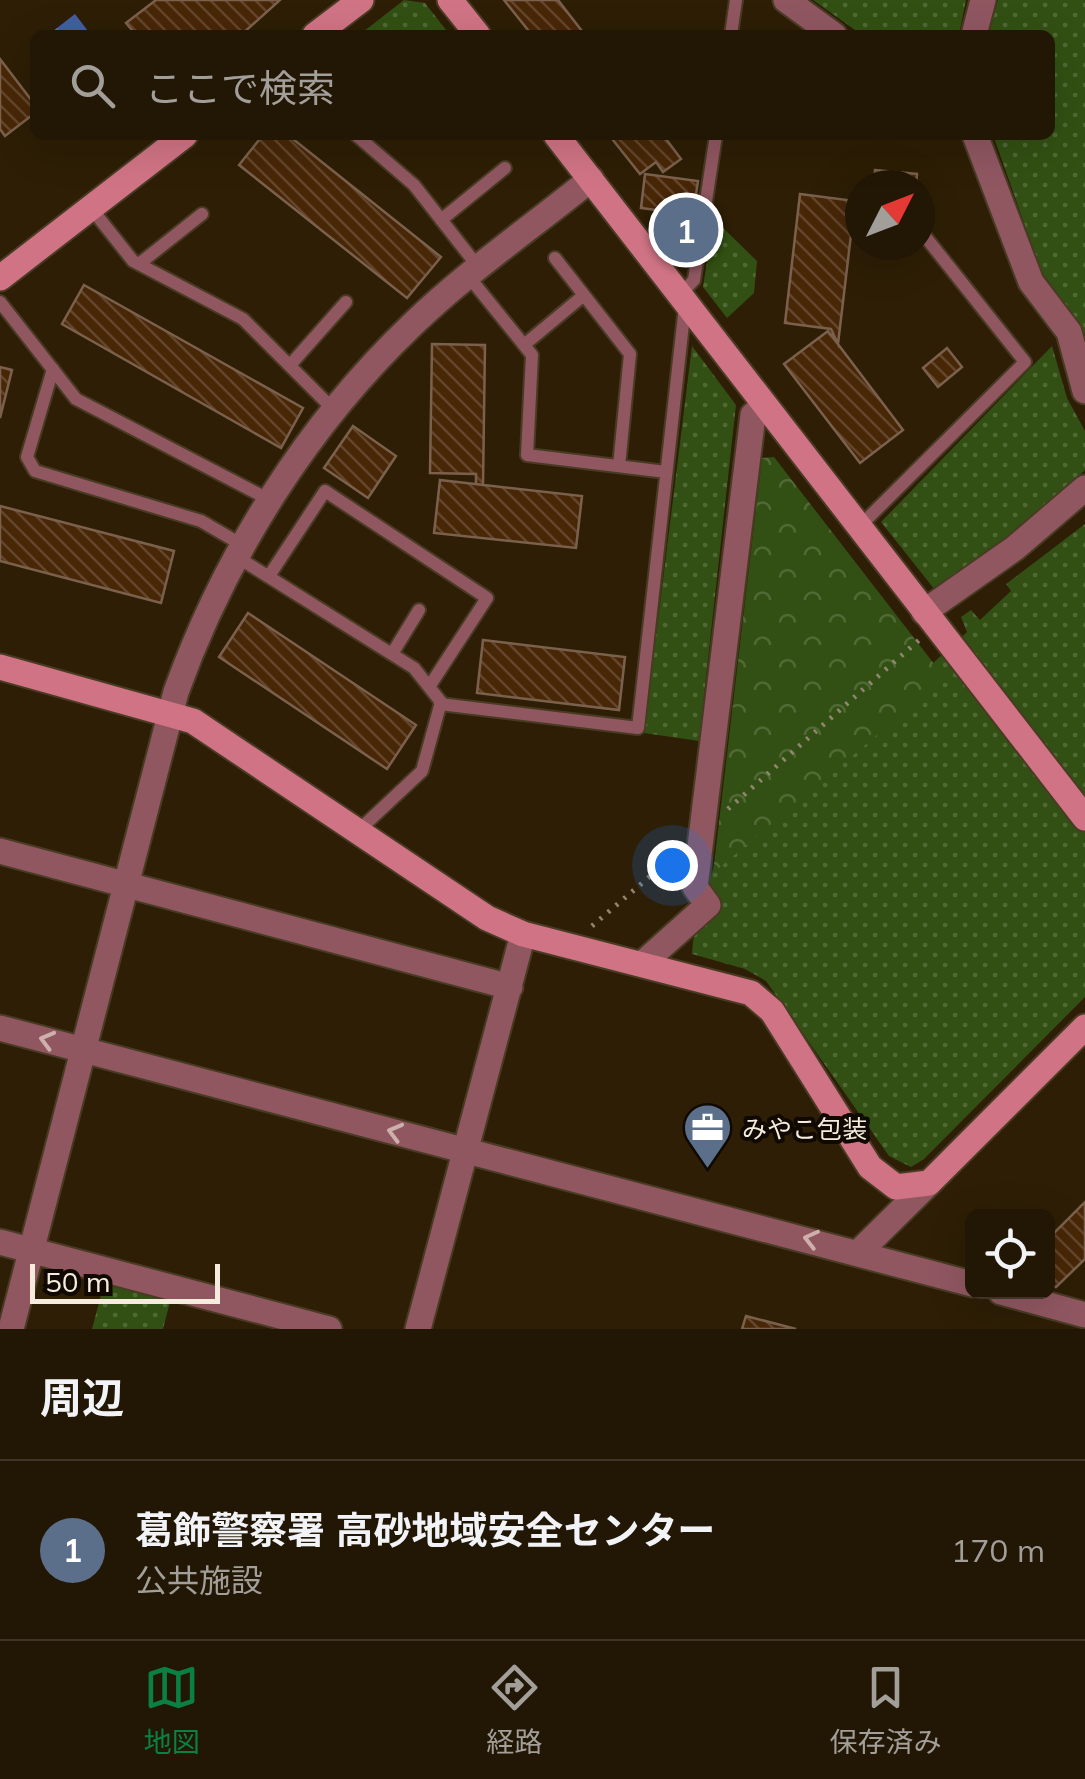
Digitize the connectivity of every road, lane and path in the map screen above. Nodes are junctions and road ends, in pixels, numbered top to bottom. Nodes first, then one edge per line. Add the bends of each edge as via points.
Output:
1 (360, 0) edge
2 (450, 0) edge
3 (736, 0) edge
4 (786, 0) edge
5 (983, 0) edge
6 (321, 30) edge
7 (474, 30) edge
8 (732, 30) edge
9 (827, 30) edge
10 (975, 30) edge
11 (178, 140) edge
12 (362, 140) edge
13 (560, 140) edge
14 (715, 140) edge
15 (977, 140) edge
16 (505, 168) dead end
17 (591, 179) junction
18 (90, 208) junction
19 (202, 214) dead end
20 (441, 220) junction
21 (935, 249) edge
22 (555, 258) dead end
23 (138, 264) junction
24 (474, 273) junction
25 (0, 278) edge
26 (584, 296) junction
27 (682, 299) junction
28 (0, 302) edge
29 (346, 302) dead end
30 (524, 345) junction
31 (291, 364) junction
32 (52, 369) junction
33 (1085, 391) edge
34 (764, 406) junction
35 (335, 411) junction
36 (619, 466) junction
37 (666, 472) junction
38 (1085, 488) edge
39 (270, 500) junction
40 (859, 526) junction
41 (241, 551) junction
42 (269, 576) junction
43 (419, 610) dead end
44 (924, 623) junction
45 (392, 654) junction
46 (0, 668) edge
47 (429, 687) junction
48 (440, 704) junction
49 (173, 713) junction
50 (1085, 818) edge
51 (358, 832) junction
52 (702, 832) junction
53 (0, 850) edge
54 (128, 884) junction
55 (584, 933) dead end
56 (522, 934) junction
57 (642, 964) junction
58 (510, 987) junction
59 (1085, 1027) edge
60 (0, 1028) edge
61 (85, 1050) junction
62 (464, 1150) junction
63 (929, 1184) junction
64 (0, 1242) edge
65 (31, 1251) junction
66 (858, 1252) junction
67 (965, 1282) edge
68 (1027, 1299) edge
69 (1085, 1315) edge
70 (11, 1329) edge
71 (329, 1329) edge
72 (418, 1329) edge
73 (1072, 1329) edge

1 - 6 street
2 - 7 street
3 - 8 lane
4 - 9 street
5 - 10 street
11 - 18 street
12 - 20 lane via 414,185
13 - 17 street
14 - 27 lane via 694,280
15 - 33 street via 1030,282 1069,332
16 - 20 lane
17 - 24 street
17 - 27 street
18 - 23 lane
18 - 25 street
19 - 23 lane
20 - 24 lane
21 - 40 lane via 1025,362
22 - 26 lane
23 - 31 lane via 243,319
24 - 30 lane
24 - 35 street via 416,321
26 - 30 lane
26 - 36 lane via 630,354
27 - 34 street
27 - 37 lane
28 - 32 lane
29 - 31 lane
30 - 36 lane via 532,354 527,455
31 - 35 lane
32 - 39 lane via 76,399
32 - 41 lane via 27,458 34,471 200,521
34 - 40 street
34 - 52 street via 753,415
35 - 39 street
36 - 37 lane
37 - 48 lane via 638,728
38 - 44 street
39 - 41 street
40 - 44 street
41 - 42 lane
41 - 49 street via 188,656
42 - 45 lane
42 - 47 lane via 325,491 488,598
43 - 45 lane
44 - 50 street
44 - 52 path
45 - 47 lane
46 - 49 street
47 - 48 lane
48 - 51 lane via 422,771
49 - 51 street
49 - 54 street
51 - 56 street
52 - 55 path
52 - 57 street via 696,888 708,905
53 - 54 street
54 - 58 street
54 - 61 street
56 - 57 street
56 - 58 street
57 - 63 street via 762,1000 877,1176 906,1188
58 - 62 street
59 - 63 street
61 -> 60 street
62 -> 61 street
61 - 65 street
66 -> 62 street
62 - 72 street
63 - 66 street
64 - 65 street
65 - 70 street
65 - 71 street
66 - 67 street
68 - 69 street
69 - 73 street

